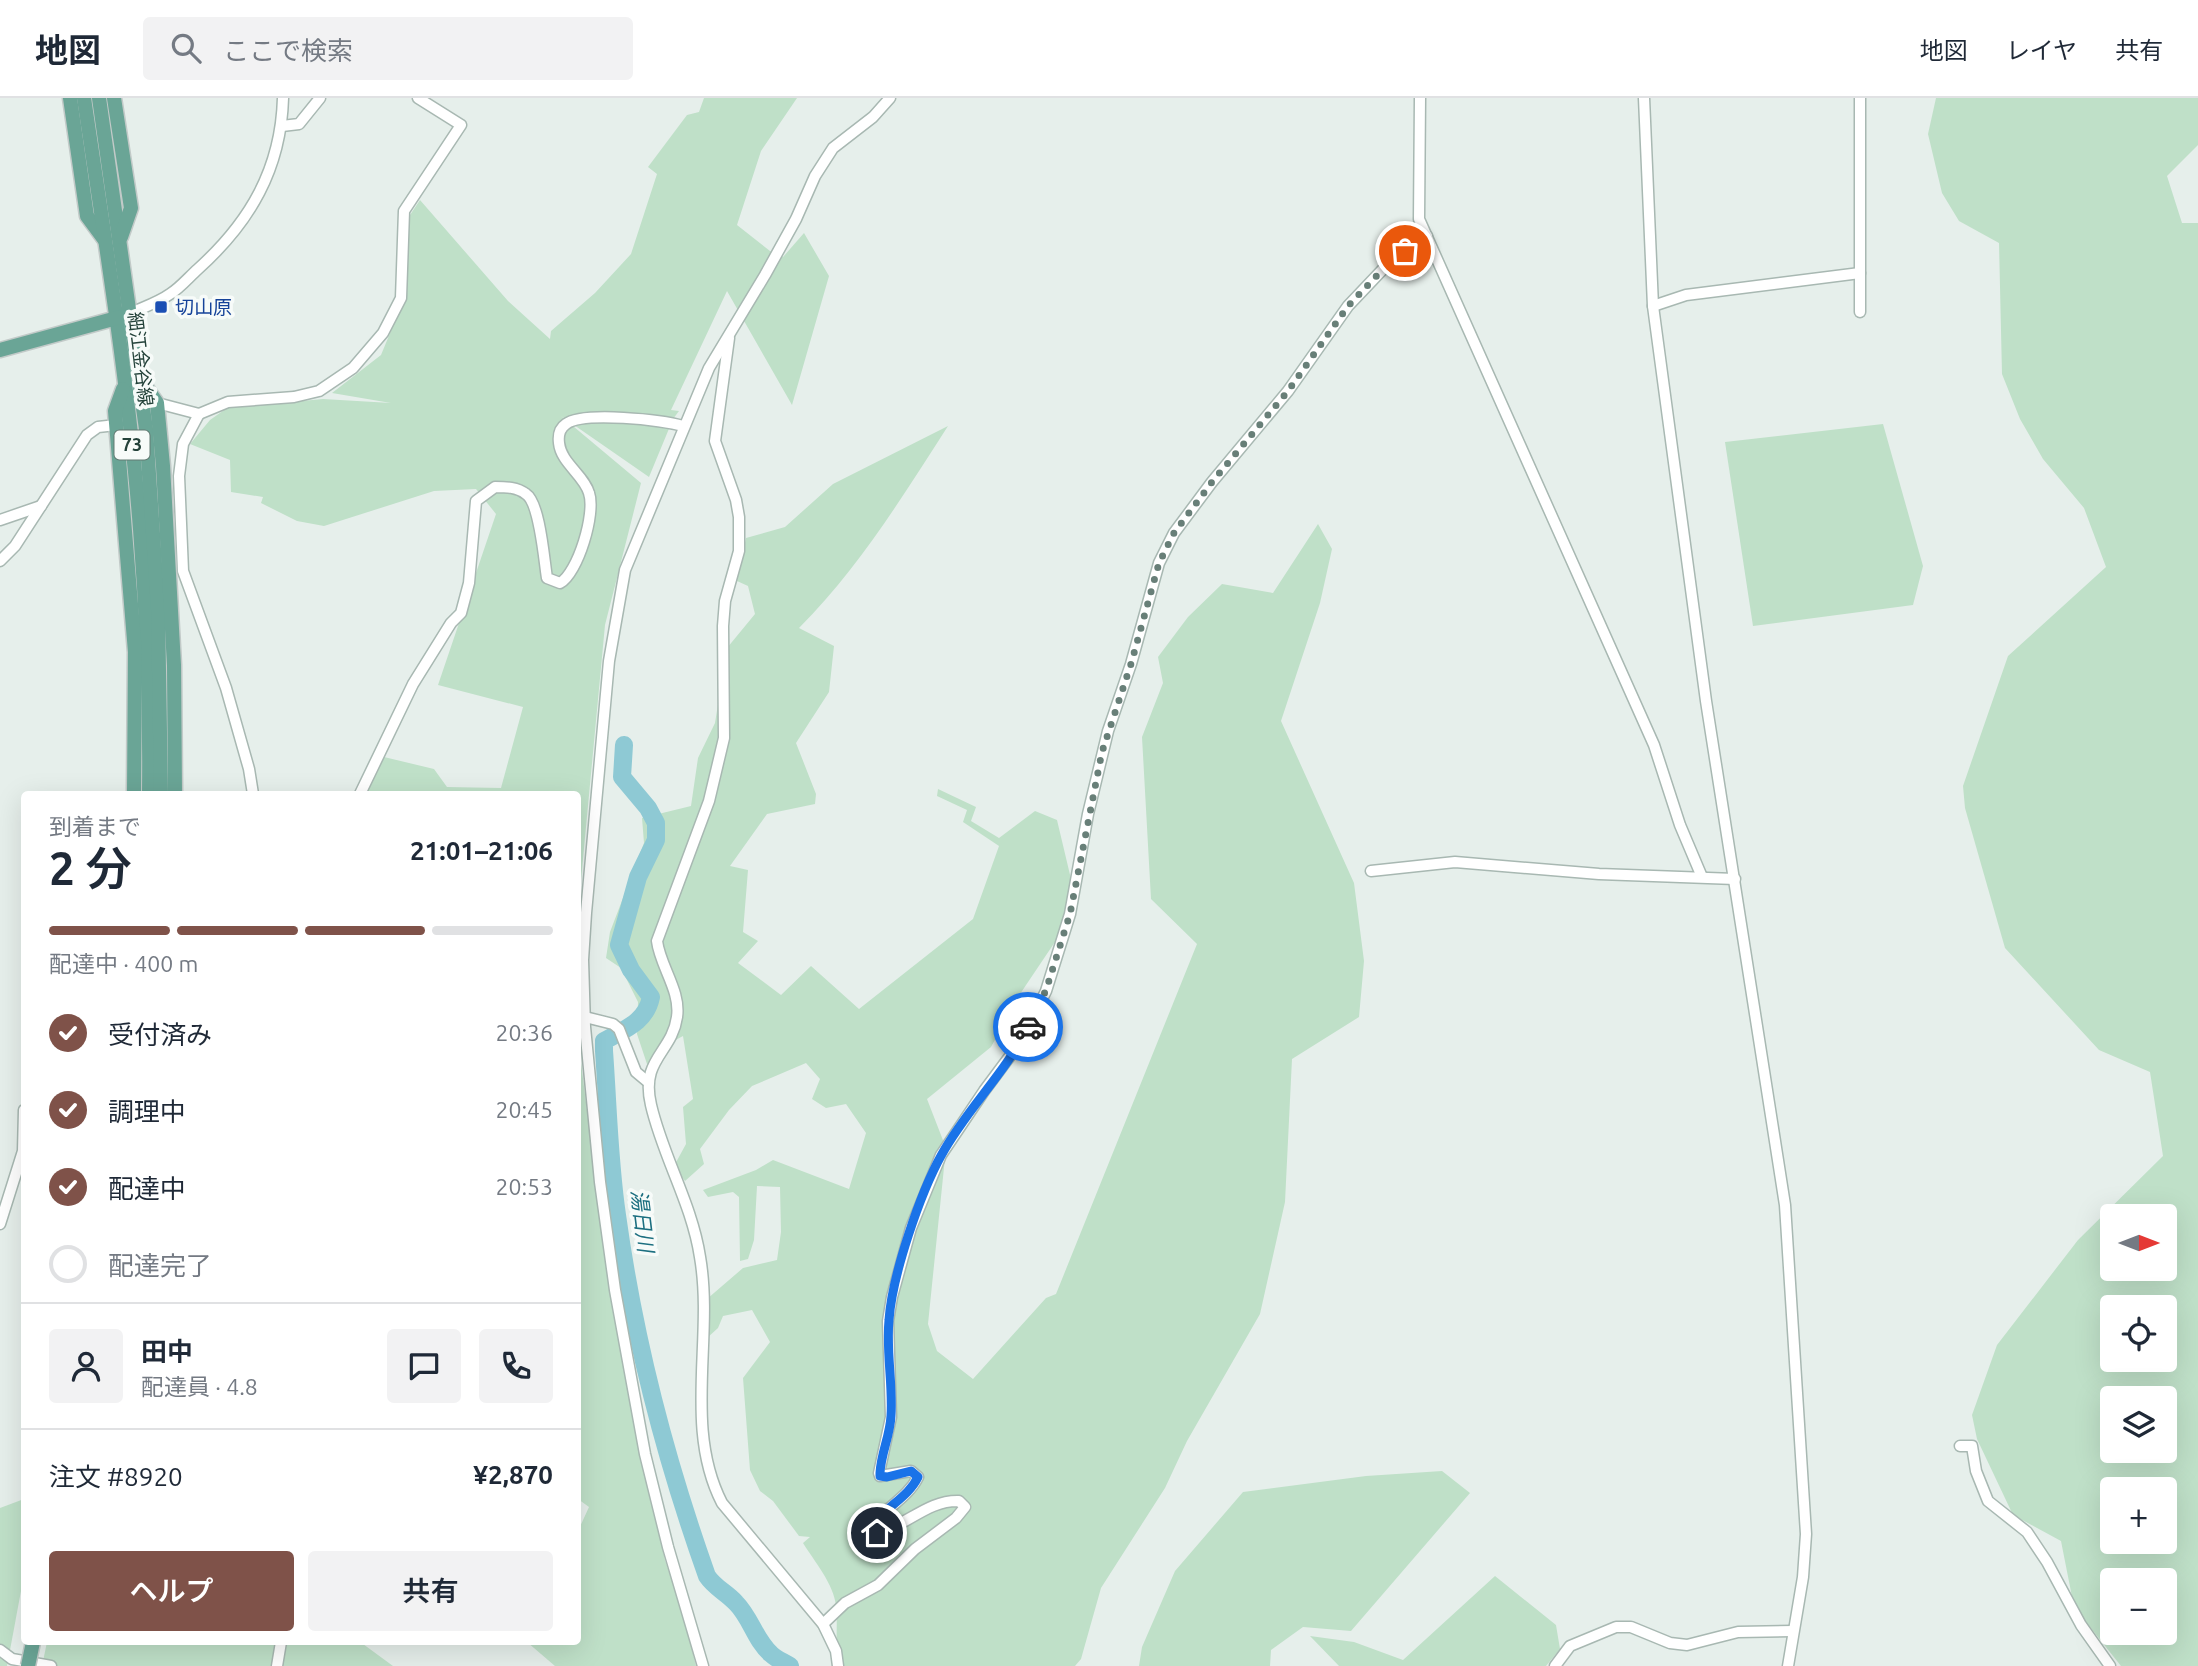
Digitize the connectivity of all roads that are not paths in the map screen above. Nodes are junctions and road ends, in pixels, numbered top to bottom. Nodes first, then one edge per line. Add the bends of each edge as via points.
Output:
1 (71, 98) edge
2 (84, 98) edge
3 (99, 98) edge
4 (114, 98) edge
5 (283, 98) edge
6 (320, 98) edge
7 (418, 98) edge
8 (890, 98) edge
9 (1420, 98) edge
10 (1644, 98) edge
11 (1860, 98) edge
12 (282, 126) junction
13 (1427, 236) junction
14 (120, 238) junction
15 (105, 240) junction
16 (1860, 272) junction
17 (1653, 306) junction
18 (1860, 312) dead end
19 (131, 313) junction
20 (117, 319) junction
21 (729, 337) junction
22 (0, 350) edge
23 (140, 379) junction
24 (124, 384) junction
25 (157, 403) junction
26 (199, 414) junction
27 (116, 425) junction
28 (683, 426) junction
29 (41, 506) junction
30 (0, 520) edge
31 (0, 561) edge
32 (134, 791) edge
33 (149, 791) edge
34 (161, 791) edge
35 (175, 791) edge
36 (253, 791) edge
37 (361, 791) edge
38 (1371, 871) dead end
39 (1702, 877) junction
40 (1735, 879) junction
41 (583, 1026) edge
42 (648, 1082) junction
43 (21, 1157) edge
44 (0, 1224) edge
45 (1960, 1446) dead end
46 (823, 1624) junction
47 (1793, 1632) junction
48 (32, 1645) edge
49 (280, 1645) edge
50 (0, 1650) edge
51 (28, 1666) edge
52 (51, 1666) edge
53 (277, 1666) edge
54 (703, 1666) edge
55 (838, 1666) edge
56 (1555, 1666) edge
57 (1787, 1666) edge
58 (2110, 1666) edge

1 - 15 main road via 87,216
2 - 15 main road, 細江金谷線 / 73
3 - 14 main road, 細江金谷線 / 73
4 - 14 main road via 131,208
5 - 12 street
6 - 12 street via 299,124
7 - 26 street via 461,125 404,211 401,298 383,333 353,368 319,391 228,402
8 - 21 street via 833,148
9 - 13 street via 1419,219
10 - 17 street
11 - 16 street
12 - 19 street via 269,174 246,218 216,253 170,294
13 - 39 street via 1654,745
13 - 46 street via 1385,267 1348,306 1288,391 1174,533 1159,563 1108,731 1070,914 1046,990 1022,1040 941,1155 911,1228 892,1297 888,1321 891,1418 880,1476 911,1471 918,1477 871,1528 877,1533 887,1530 947,1501 959,1501 965,1507 878,1585 845,1603
14 - 19 main road, 細江金谷線 / 73
15 - 20 main road, 細江金谷線 / 73
16 - 17 street via 1686,295
16 - 18 street
17 - 40 street
19 - 20 main road
19 - 23 main road, 細江金谷線 / 73
20 - 22 main road
20 - 24 main road, 細江金谷線 / 73
21 - 28 street via 709,368
21 - 42 street via 715,441 739,517 738,551 723,626 724,738 709,801 657,941 677,1017
23 - 25 main road
23 - 34 main road, 細江金谷線 / 73 via 158,609
24 - 27 main road, 73 via 115,411
24 - 33 main road, 細江金谷線 / 73 via 144,586
25 - 26 street
25 - 35 main road via 172,602
26 - 36 street via 183,444 179,476 183,571 226,688
27 - 29 street via 98,427 88,435
27 - 32 main road, 73 via 135,652
28 - 37 street via 643,418 583,419 565,424 559,432 559,445 589,493 590,509 573,570 560,583 547,578 536,508 529,495 495,486 476,501 469,583 461,614 413,684
28 - 41 street via 631,554 615,614 587,900
29 - 30 street
29 - 31 street
38 - 39 street via 1455,862
39 - 40 street
40 - 47 street via 1788,1240 1806,1534
41 - 42 street via 613,1024 619,1029 636,1073
41 - 54 street via 615,1290 645,1454
42 - 46 street via 650,1105 685,1198 701,1257 703,1421 713,1484 722,1503
43 - 44 street
45 - 58 street via 1972,1446 1988,1501 2027,1532
46 - 55 street
47 - 56 street via 1738,1632 1687,1645 1631,1627 1616,1627 1570,1646
47 - 57 street
48 - 51 main road, bridge
49 - 53 street
50 - 52 street via 12,1658

